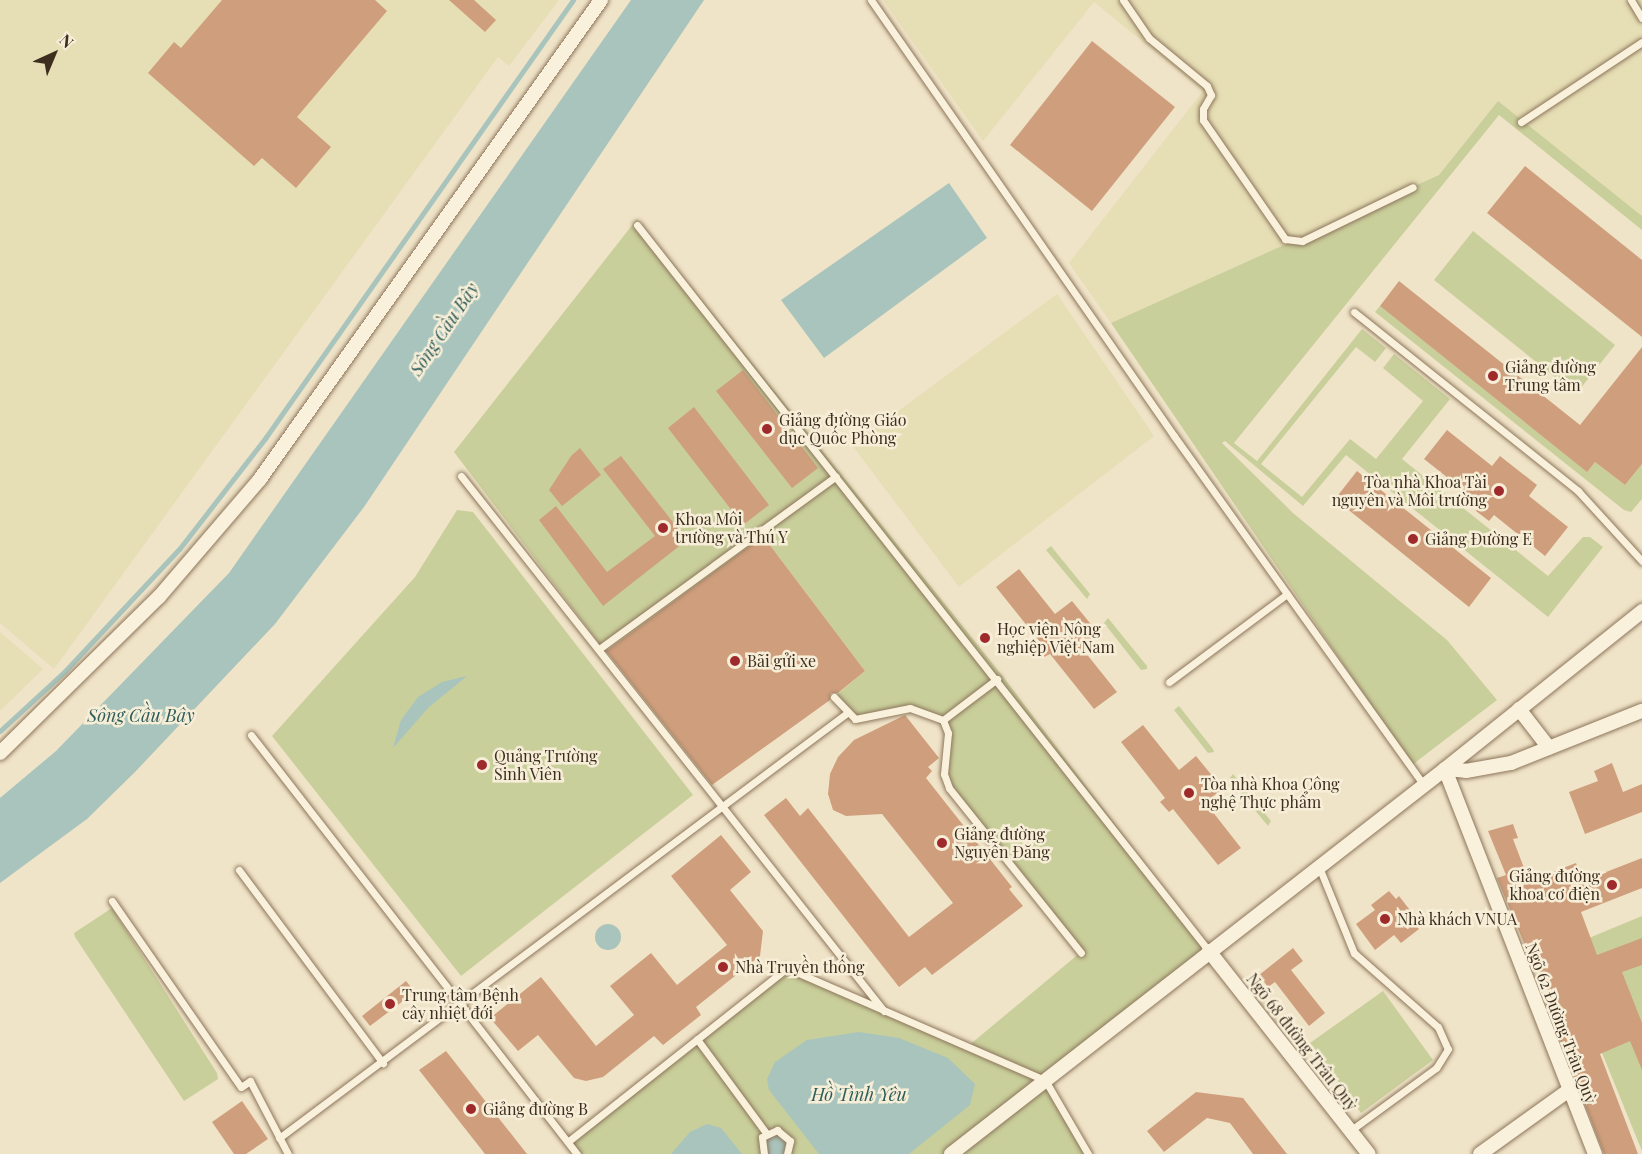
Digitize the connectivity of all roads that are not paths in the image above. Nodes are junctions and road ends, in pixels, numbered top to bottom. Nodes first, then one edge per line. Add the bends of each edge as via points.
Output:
1 (601, 0) edge
2 (871, 0) edge
3 (1123, 0) edge
4 (1631, 0) edge
5 (1642, 18) edge
6 (1642, 42) edge
7 (1521, 122) dead end
8 (1413, 187) dead end
9 (637, 225) dead end
10 (1354, 312) dead end
11 (461, 476) dead end
12 (836, 476) junction
13 (1642, 561) edge
14 (1287, 594) junction
15 (1642, 611) edge
16 (599, 649) junction
17 (997, 679) junction
18 (1169, 682) dead end
19 (834, 697) dead end
20 (1519, 709) junction
21 (1642, 711) edge
22 (847, 713) junction
23 (943, 720) junction
24 (251, 735) dead end
25 (1549, 748) junction
26 (0, 753) edge
27 (1445, 769) junction
28 (1424, 785) junction
29 (723, 807) junction
30 (1319, 867) junction
31 (239, 870) dead end
32 (112, 901) dead end
33 (1209, 951) junction
34 (1081, 953) dead end
35 (463, 1004) junction
36 (884, 1011) junction
37 (697, 1040) junction
38 (383, 1063) junction
39 (1045, 1080) junction
40 (1569, 1090) junction
41 (1350, 1131) junction
42 (766, 1133) junction
43 (279, 1138) junction
44 (570, 1140) junction
45 (288, 1154) edge
46 (577, 1154) edge
47 (764, 1154) edge
48 (787, 1154) edge
49 (951, 1154) edge
50 (1088, 1154) edge
51 (1369, 1154) edge
52 (1480, 1154) edge
53 (1595, 1154) edge

1 - 26 street via 260,479 159,597
2 - 14 lane
3 - 8 lane via 1149,38 1207,86 1211,95 1203,109 1203,120 1285,238 1302,241
4 - 5 lane
6 - 7 lane
9 - 12 lane
10 - 13 lane via 1578,491
11 - 16 lane
12 - 16 lane
12 - 17 lane
14 - 18 lane
14 - 28 lane
15 - 20 street
16 - 29 lane
17 - 23 lane
17 - 33 lane
19 - 22 lane
20 - 25 street
20 - 27 street
21 - 25 street
22 - 23 lane via 855,719 910,708
22 - 29 lane
23 - 34 lane via 948,733 944,774 949,788
24 - 35 lane
25 - 27 street via 1488,768
27 - 28 street
27 - 40 street, Ngõ 62 Đường Trâu Quỳ
28 - 30 street
29 - 35 lane
29 - 36 lane
30 - 33 street
30 - 41 lane via 1354,953 1433,1022 1448,1049 1436,1068
31 - 38 lane
32 - 43 lane via 241,1086 250,1081
33 - 39 street
33 - 41 street, Ngõ 68 đường Trâu Quỳ
35 - 38 lane
35 - 44 lane
36 - 37 lane via 787,968
36 - 39 lane
37 - 42 lane
37 - 44 lane
38 - 43 lane
39 - 49 street
39 - 50 lane
40 - 52 street
40 - 53 street, Ngõ 62 Đường Trâu Quỳ
41 - 51 street, Ngõ 68 đường Trâu Quỳ
42 - 47 lane via 760,1143
42 - 48 lane via 777,1130 787,1135
43 - 45 lane
44 - 46 lane

